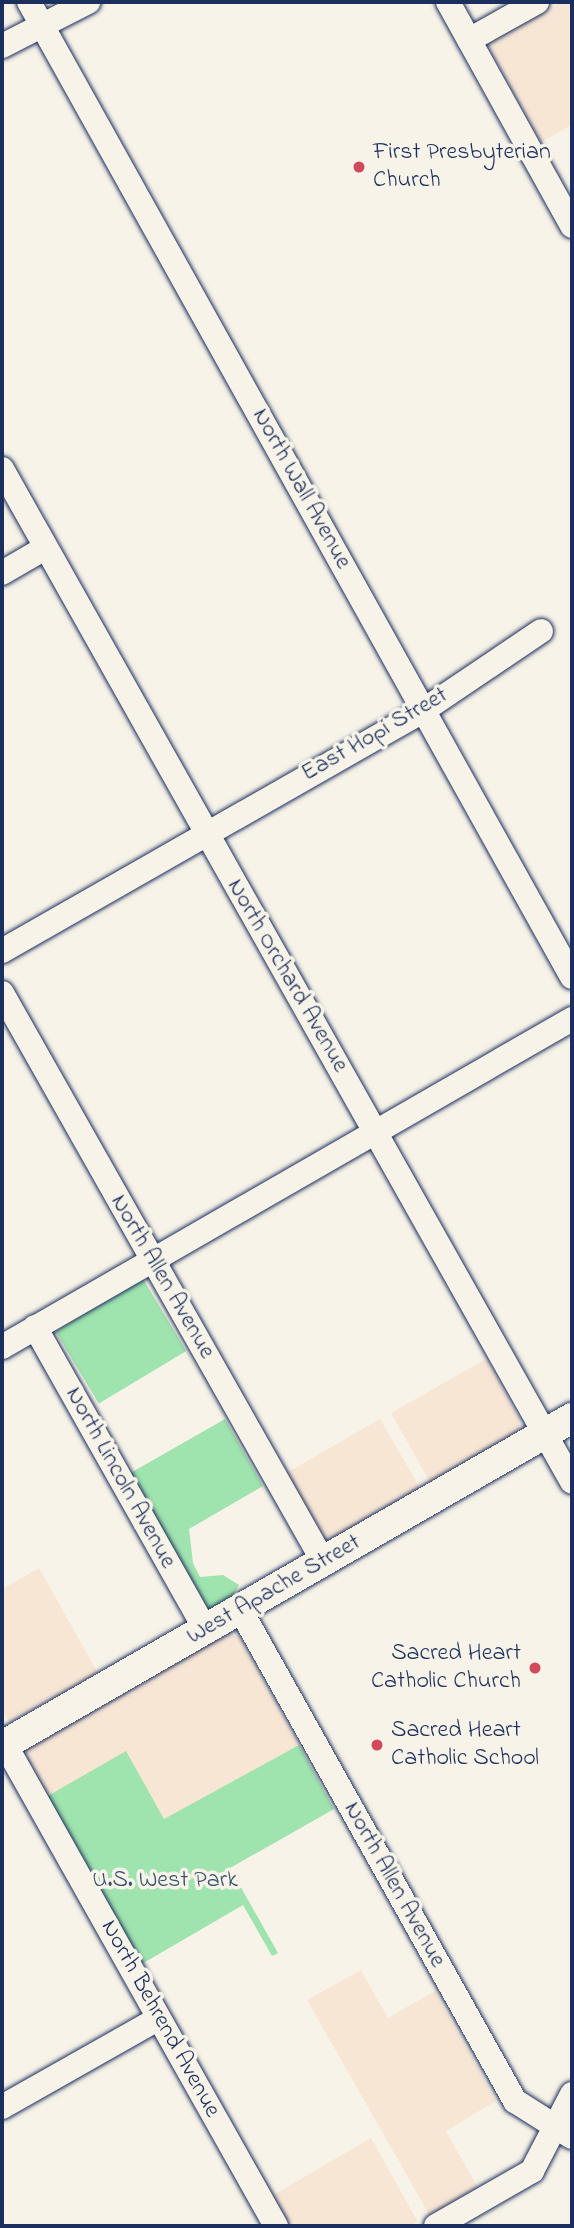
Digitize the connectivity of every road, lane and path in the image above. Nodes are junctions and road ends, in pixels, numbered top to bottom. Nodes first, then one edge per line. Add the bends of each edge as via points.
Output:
1 (29, 2) edge
2 (88, 2) edge
3 (448, 2) edge
4 (537, 2) edge
5 (42, 26) junction
6 (469, 40) junction
7 (2, 46) edge
8 (572, 226) edge
9 (2, 469) edge
10 (45, 548) junction
11 (2, 573) edge
12 (541, 631) dead end
13 (424, 710) junction
14 (205, 832) junction
15 (2, 951) edge
16 (572, 977) edge
17 (2, 993) edge
18 (572, 1019) edge
19 (376, 1132) junction
20 (152, 1260) junction
21 (35, 1327) junction
22 (2, 1347) edge
23 (572, 1418) edge
24 (545, 1433) junction
25 (572, 1482) edge
26 (323, 1562) junction
27 (240, 1609) junction
28 (205, 1629) junction
29 (3, 1743) edge
30 (159, 2018) junction
31 (572, 2094) edge
32 (2, 2108) edge
33 (564, 2131) edge
34 (275, 2226) edge
35 (436, 2226) edge

1 - 5 street, North Wall Avenue
2 - 5 street
3 - 6 street
4 - 6 street
5 - 7 street
5 - 13 street, North Wall Avenue
6 - 8 street
9 - 10 street, North Orchard Avenue
10 - 11 street
10 - 14 street, North Orchard Avenue
12 - 13 street, East Hopi Street
13 - 14 street, East Hopi Street
13 - 16 street, North Wall Avenue
14 - 15 street, East Hopi Street
14 - 19 street, North Orchard Avenue
17 - 20 street, North Allen Avenue
18 - 19 street
19 - 20 street
19 - 24 street, North Orchard Avenue
20 - 21 street
20 - 26 street, North Allen Avenue
21 - 22 street
21 - 28 street, North Lincoln Avenue
23 - 24 main road, West Apache Street
24 - 25 street, North Orchard Avenue
24 - 26 main road, West Apache Street
26 - 27 main road, West Apache Street
27 - 28 main road, West Apache Street
27 - 33 street, North Allen Avenue via 515,2101
28 - 29 main road, West Apache Street
29 - 30 street, North Behrend Avenue
30 - 32 street
30 - 34 street, North Behrend Avenue
31 - 33 street
33 - 35 street via 531,2171

